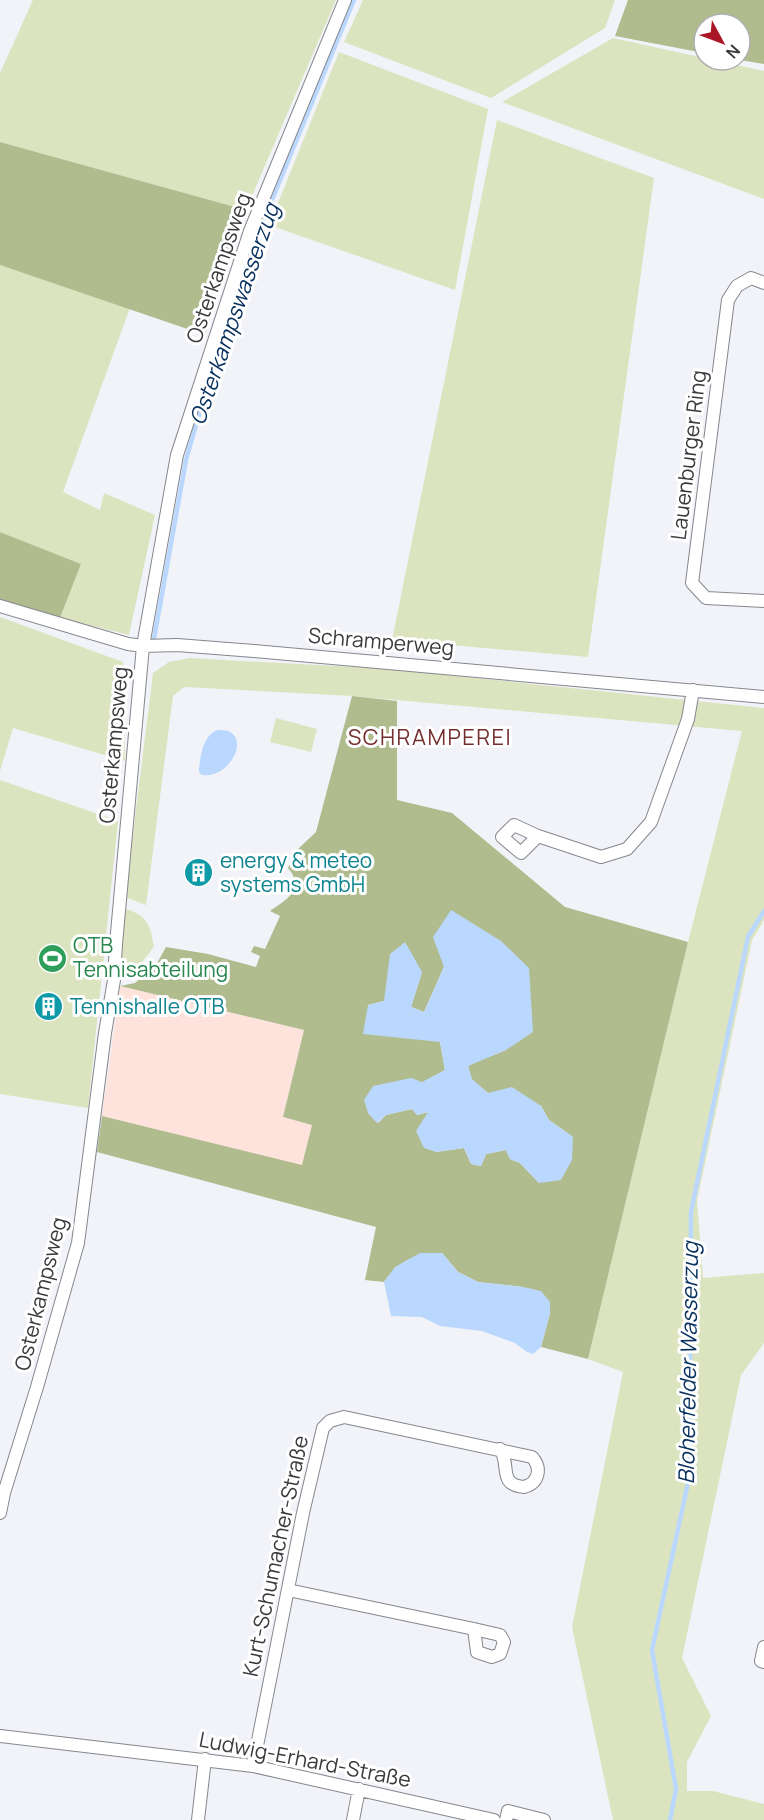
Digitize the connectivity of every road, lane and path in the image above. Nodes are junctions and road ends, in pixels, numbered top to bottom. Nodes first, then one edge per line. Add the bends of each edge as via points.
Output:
1 (345, 0) edge
2 (764, 283) edge
3 (764, 601) edge
4 (0, 606) edge
5 (143, 646) junction
6 (693, 690) junction
7 (764, 697) edge
8 (538, 836) dead end
9 (500, 1449) dead end
10 (2, 1492) edge
11 (0, 1513) edge
12 (288, 1590) junction
13 (474, 1629) dead end
14 (764, 1647) edge
15 (764, 1662) edge
16 (0, 1736) edge
17 (205, 1759) junction
18 (253, 1766) junction
19 (359, 1789) junction
20 (198, 1820) edge
21 (353, 1820) edge
22 (494, 1820) edge
23 (506, 1820) edge
24 (544, 1820) edge

1 - 5 street, Osterkampsweg via 250,231 177,455
2 - 3 street, Lauenburger Ring via 751,278 737,286 728,300 692,582 706,598
4 - 5 street, Schramperweg
5 - 6 street, Schramperweg via 232,649
5 - 10 street, Osterkampsweg via 114,980 78,1243 38,1386
6 - 7 street, Schramperweg
6 - 8 street via 688,718 651,822 627,849 601,857
9 - 12 street, Kurt-Schumacher-Straße via 344,1417 330,1421 323,1428
10 - 11 street, Osterkampsweg
12 - 13 street
12 - 18 street, Kurt-Schumacher-Straße
14 - 15 street
16 - 17 street, Ludwig-Erhard-Straße
17 - 18 street, Ludwig-Erhard-Straße
17 - 20 street
18 - 19 street, Ludwig-Erhard-Straße
19 - 21 street
19 - 22 street, Ludwig-Erhard-Straße
23 - 24 street via 508,1811

